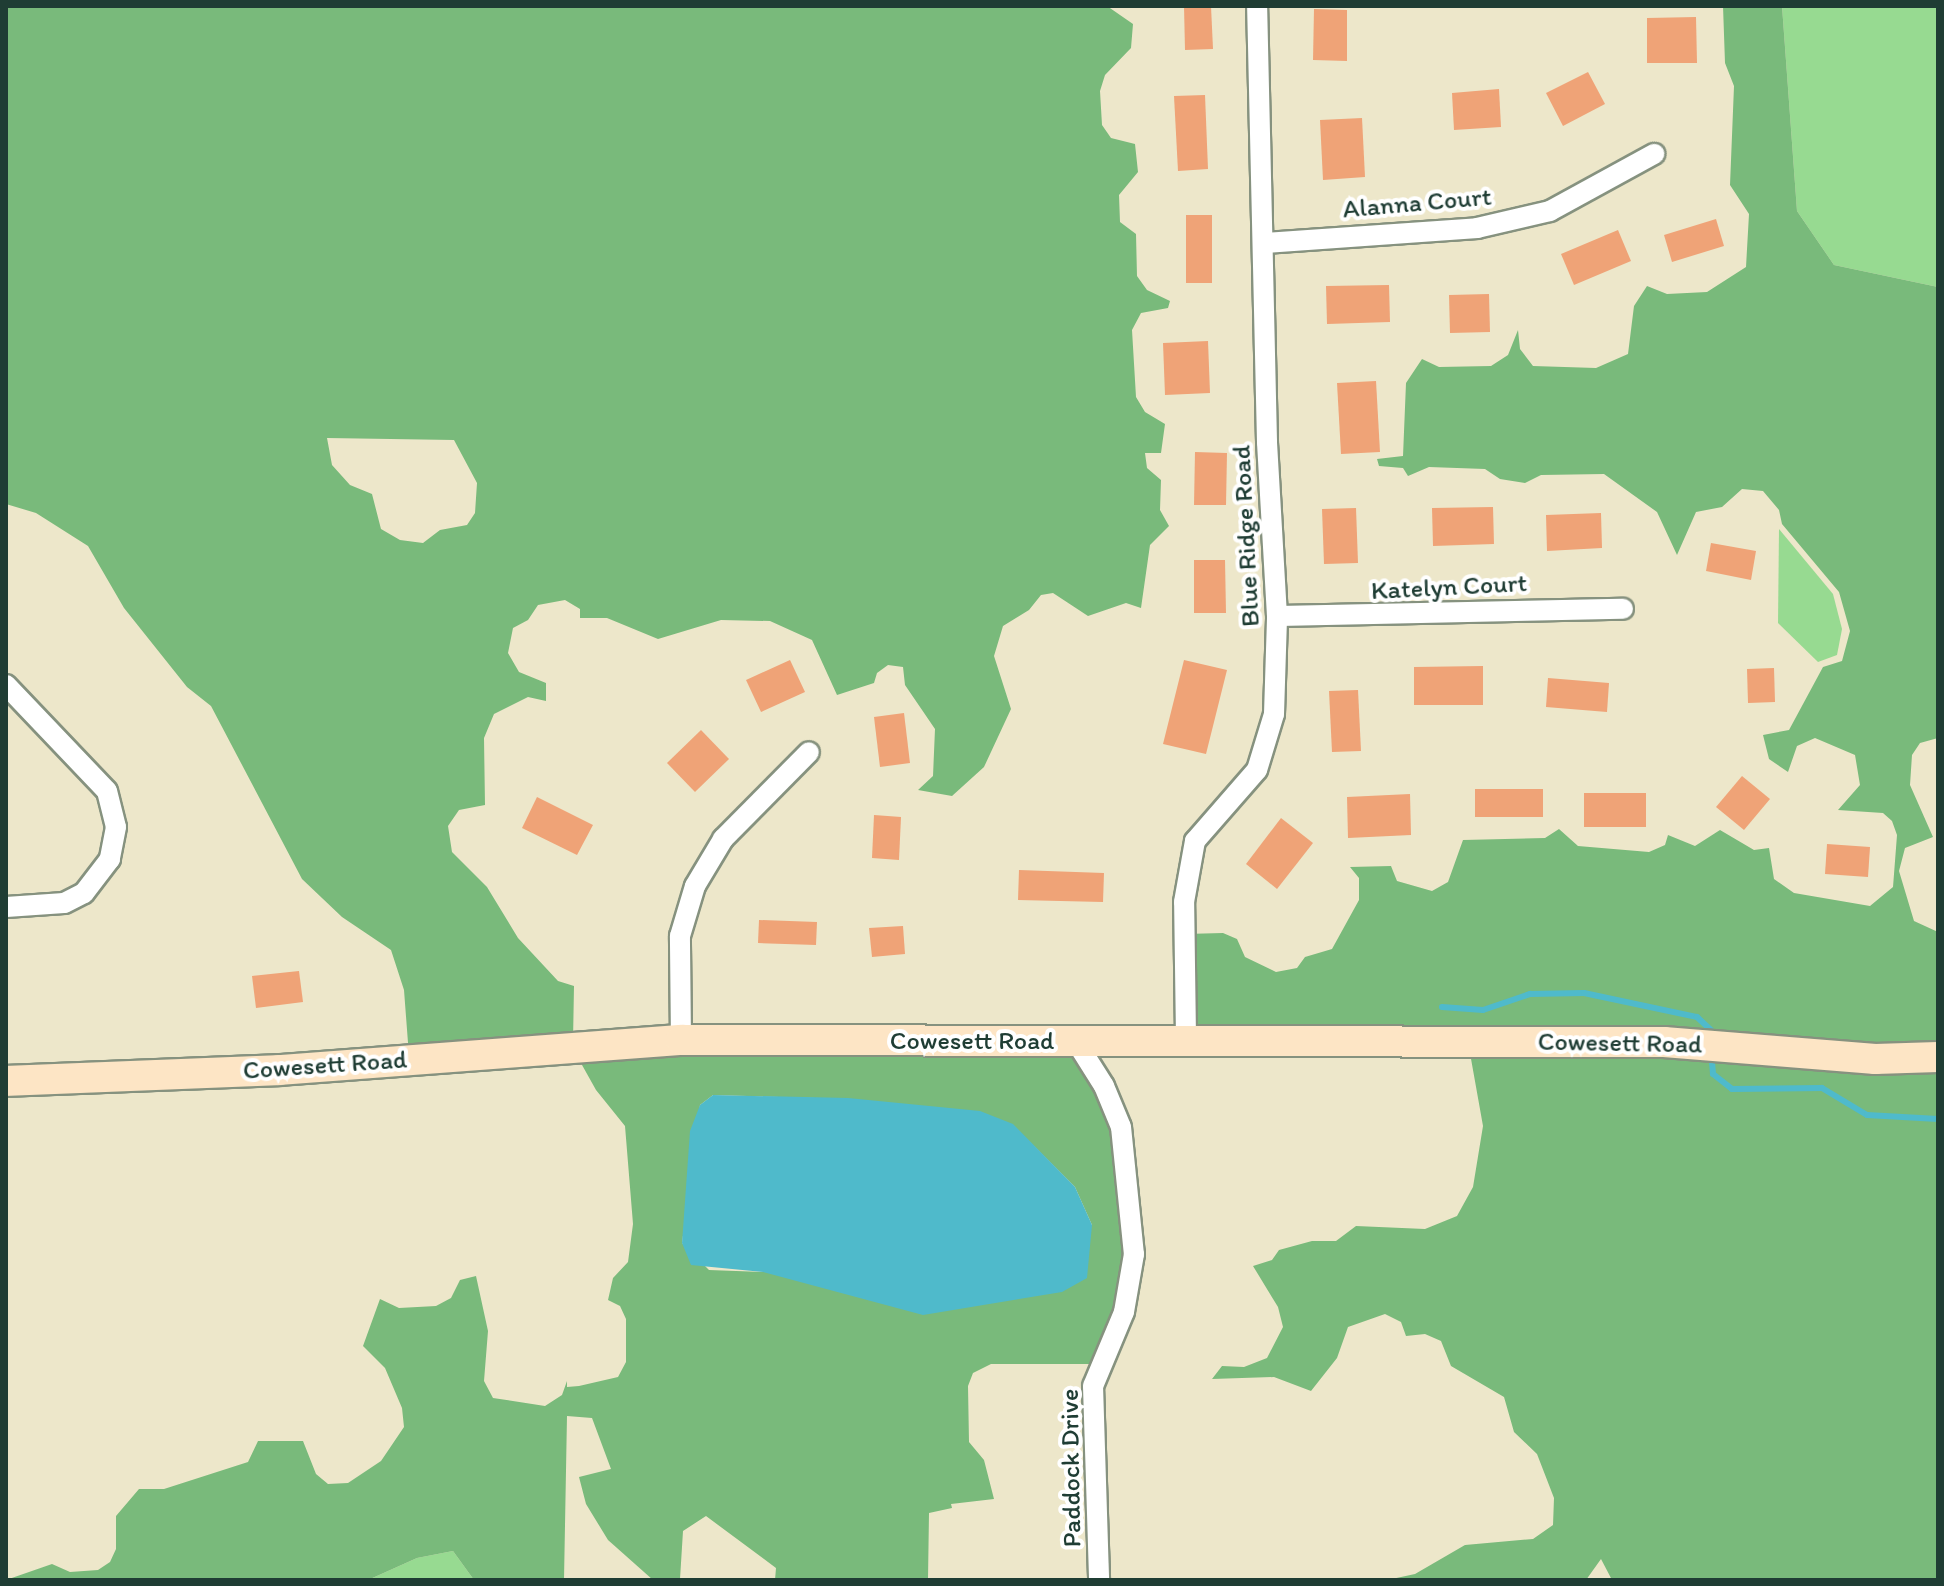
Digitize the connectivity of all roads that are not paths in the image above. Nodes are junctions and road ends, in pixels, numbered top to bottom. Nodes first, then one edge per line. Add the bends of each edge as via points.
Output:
1 (1257, 6) edge
2 (1654, 154) dead end
3 (1265, 243) junction
4 (1623, 609) dead end
5 (1277, 616) junction
6 (6, 685) edge
7 (809, 752) dead end
8 (6, 907) edge
9 (1186, 1037) junction
10 (681, 1040) junction
11 (1075, 1040) junction
12 (1938, 1057) edge
13 (6, 1081) edge
14 (1099, 1580) edge

1 - 3 street, Blue Ridge Road
2 - 3 street, Alanna Court via 1536,214 1477,228
3 - 5 street, Blue Ridge Road via 1267,442
4 - 5 street, Katelyn Court
5 - 9 street, Blue Ridge Road via 1274,714 1257,770 1195,841 1187,873
6 - 8 street via 107,791 116,827 110,859 84,893 64,903
7 - 10 street via 723,839 695,886 680,936
9 - 11 main road, Cowesett Road
9 - 12 main road, Cowesett Road via 1415,1044 1664,1042 1875,1059
10 - 11 main road, Cowesett Road
10 - 13 main road, Cowesett Road via 280,1070
11 - 14 street, Paddock Drive via 1104,1086 1121,1127 1134,1254 1124,1312 1093,1386

